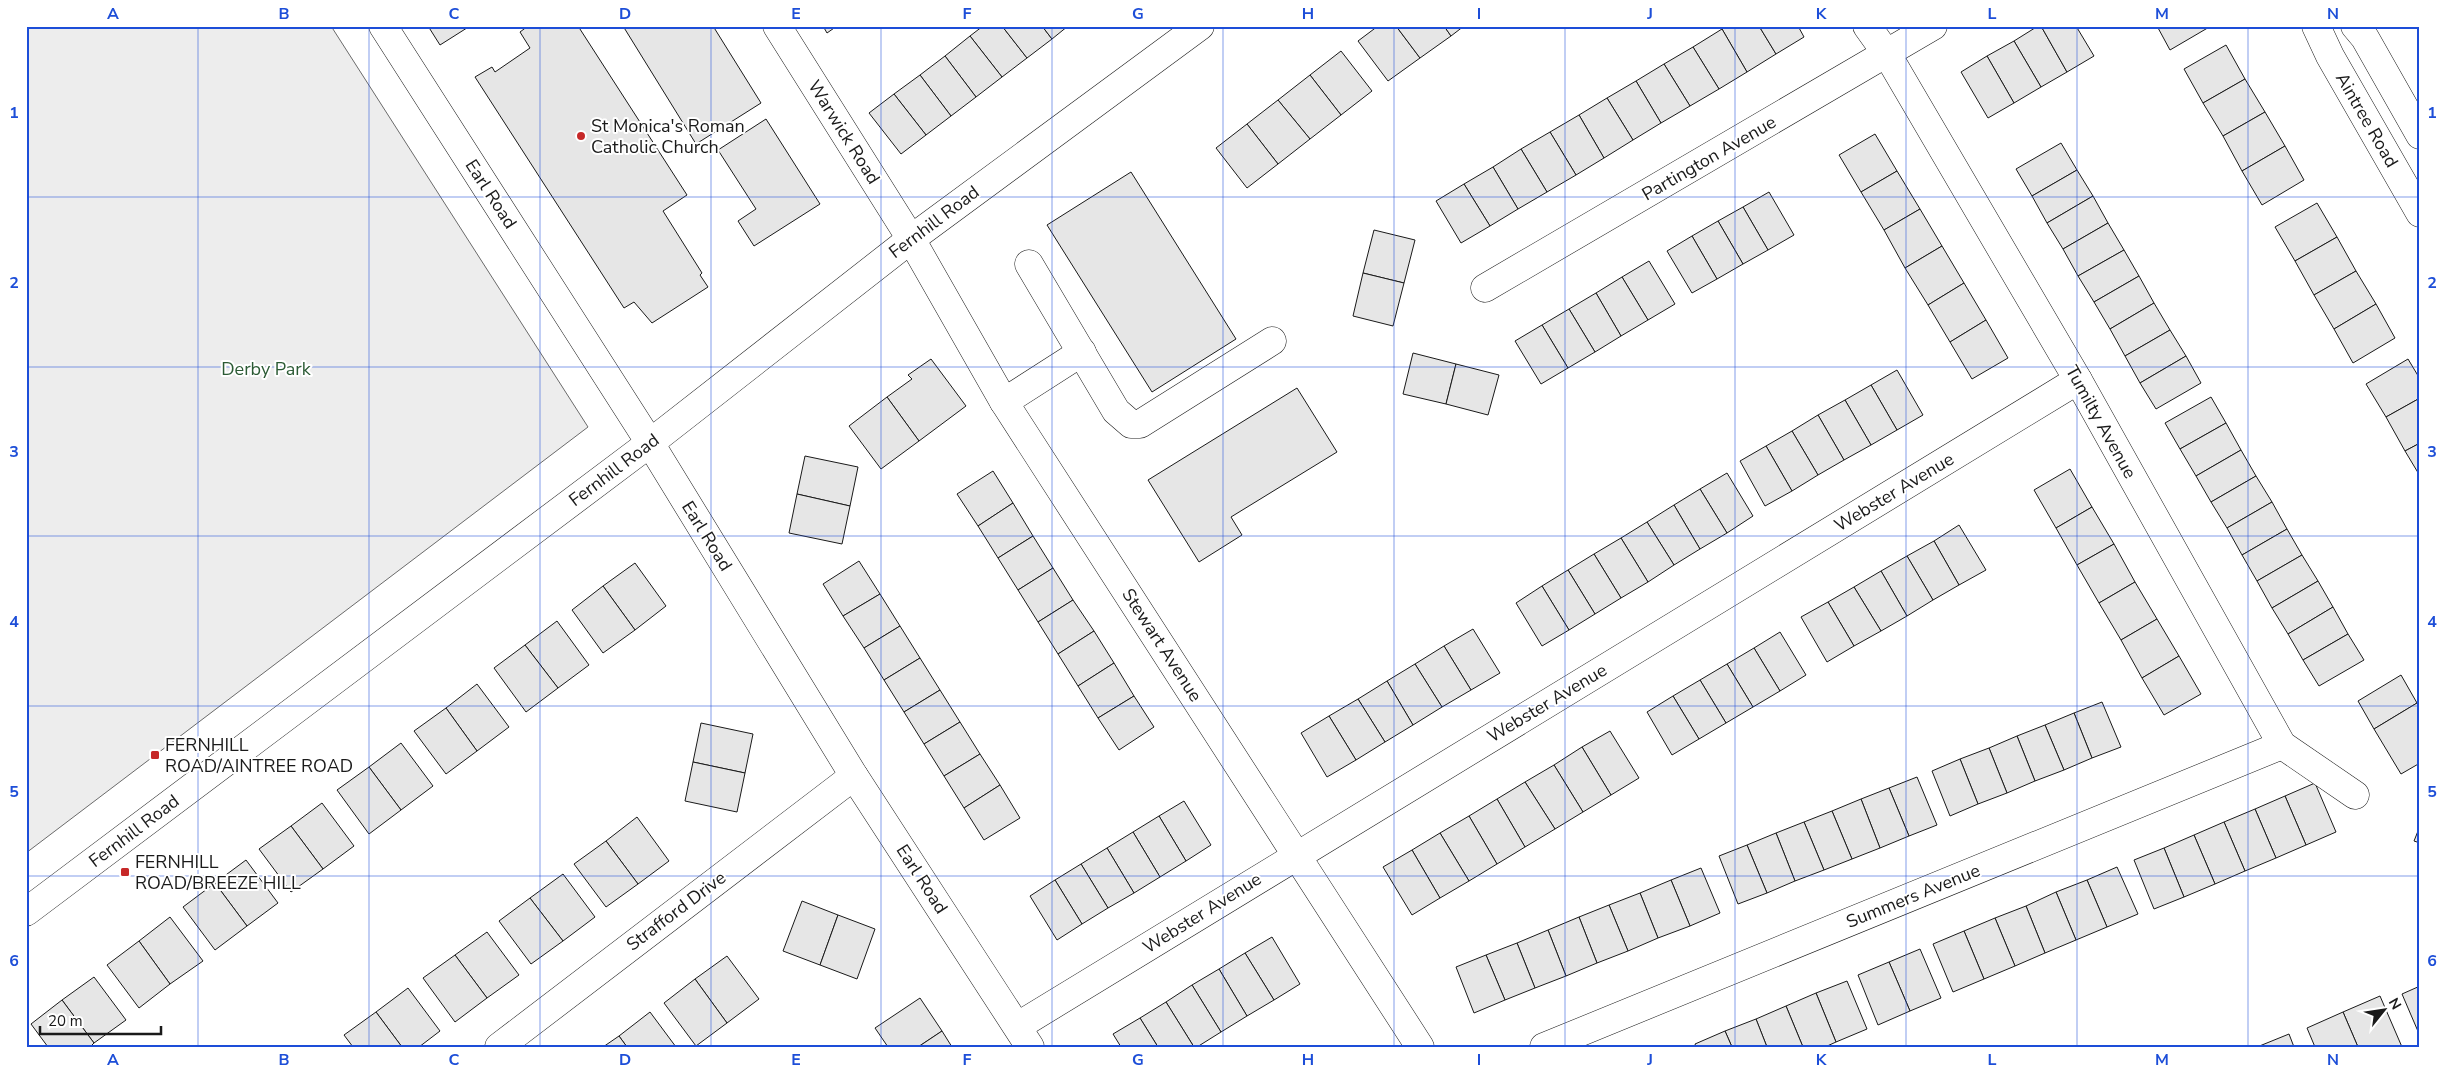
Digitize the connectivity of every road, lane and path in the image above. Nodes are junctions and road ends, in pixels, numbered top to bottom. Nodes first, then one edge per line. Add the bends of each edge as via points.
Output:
1 (383, 26) edge
2 (777, 26) edge
3 (1200, 26) edge
4 (1867, 26) edge
5 (1933, 26) edge
6 (2316, 26) edge
7 (2355, 26) edge
8 (1171, 36) edge
9 (1887, 54) junction
10 (2420, 135) edge
11 (2420, 212) edge
12 (911, 238) junction
13 (1030, 264) dead end
14 (1485, 288) dead end
15 (1272, 341) dead end
16 (1082, 352) junction
17 (2078, 380) junction
18 (1004, 402) junction
19 (650, 443) junction
20 (2282, 745) junction
21 (854, 776) junction
22 (2355, 795) dead end
23 (1298, 854) junction
24 (26, 912) edge
25 (1024, 1036) edge
26 (499, 1047) edge
27 (1420, 1047) edge
28 (1544, 1047) edge

1 - 19 street, Earl Road
2 - 12 street, Warwick Road
3 - 8 street, Fernhill Road
4 - 9 street, Tumilty Avenue
5 - 9 street, Partington Avenue
6 - 11 street, Aintree Road
7 - 10 street
8 - 12 street, Fernhill Road
9 - 14 street, Partington Avenue
9 - 17 street, Tumilty Avenue
12 - 18 street, Stewart Avenue
12 - 19 street, Fernhill Road
13 - 16 street
15 - 16 street via 1140,424 1131,424 1116,411
16 - 18 street
17 - 20 street, Tumilty Avenue
17 - 23 street, Webster Avenue
18 - 23 street, Stewart Avenue
19 - 21 street, Earl Road
19 - 24 street, Fernhill Road
20 - 22 street, Tumilty Avenue
20 - 28 street, Summers Avenue
21 - 25 street, Earl Road
21 - 26 street, Strafford Drive
23 - 25 street, Webster Avenue
23 - 27 street, Stewart Avenue

